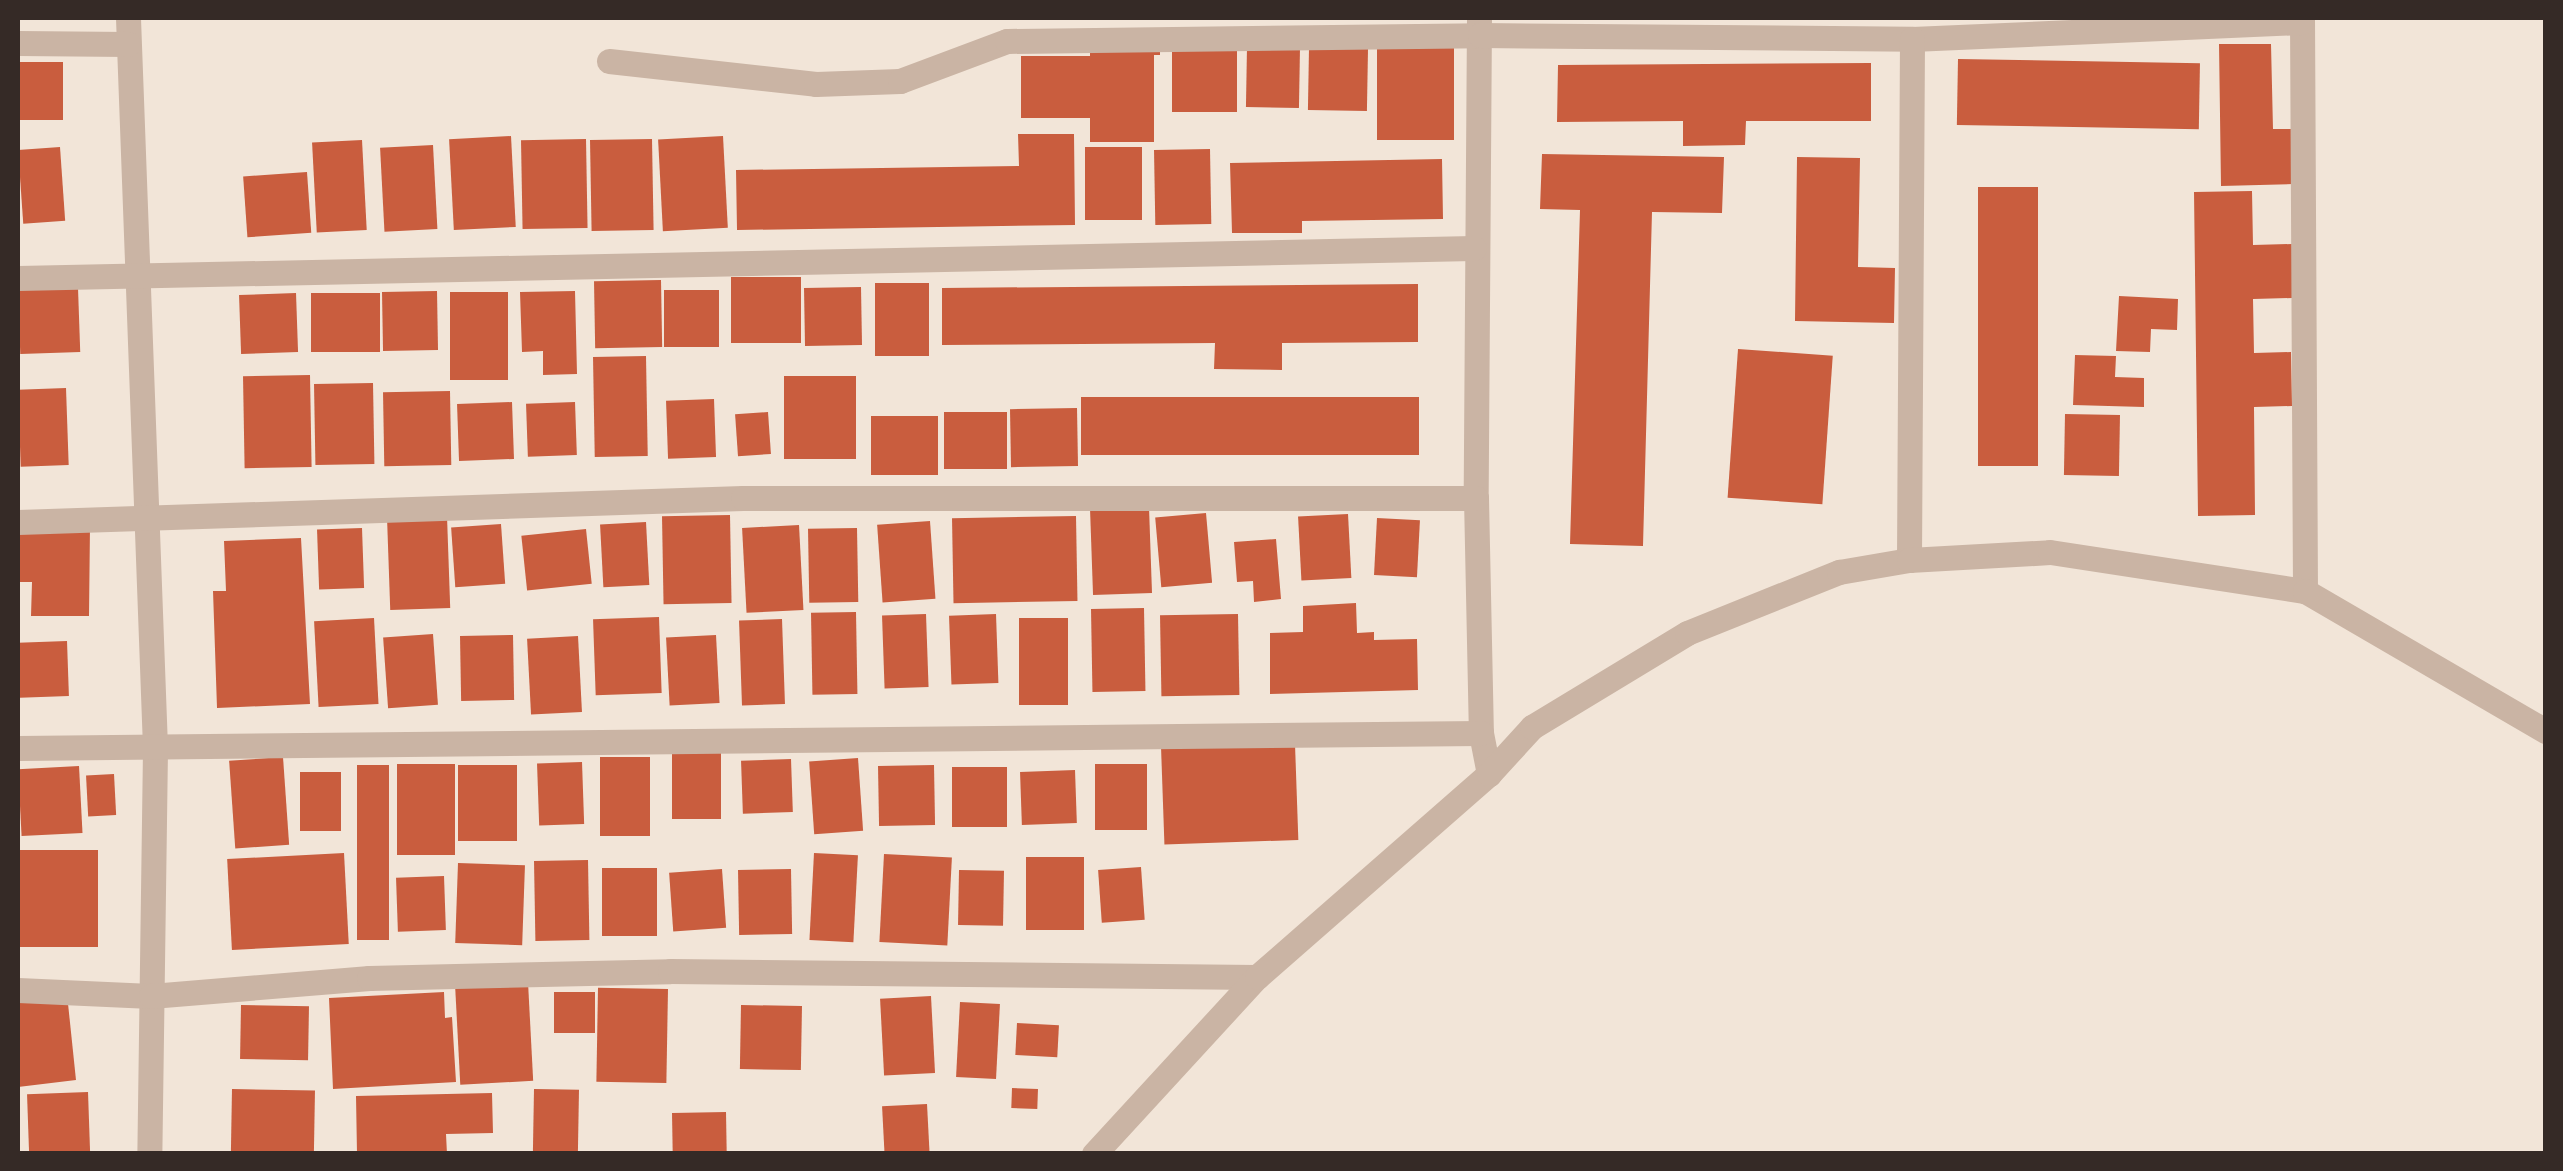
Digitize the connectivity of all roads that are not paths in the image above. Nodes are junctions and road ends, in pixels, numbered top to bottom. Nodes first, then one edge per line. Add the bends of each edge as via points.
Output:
1 (2302, 20) edge
2 (1479, 26) edge
3 (128, 30) edge
4 (1912, 39) junction
5 (18, 43) edge
6 (608, 60) dead end
7 (1474, 248) junction
8 (139, 277) junction
9 (18, 278) edge
10 (1476, 498) junction
11 (18, 522) edge
12 (144, 522) junction
13 (1909, 560) junction
14 (2305, 591) junction
15 (2546, 730) edge
16 (1481, 733) junction
17 (18, 748) edge
18 (155, 749) junction
19 (1489, 774) junction
20 (1257, 978) junction
21 (18, 990) edge
22 (151, 996) junction
23 (149, 1154) edge
24 (1094, 1154) edge

1 - 4 street
1 - 14 street
2 - 4 street
2 - 6 street via 1007,41 900,82 816,84
2 - 7 street
3 - 5 street
3 - 8 street
4 - 13 street
7 - 8 street
7 - 10 street
8 - 9 street
8 - 12 street
10 - 12 street via 743,498
10 - 16 street
11 - 12 street
12 - 18 street
13 - 14 street via 2050,552
13 - 19 street via 1839,572 1687,634 1532,728
14 - 15 street
16 - 18 street
16 - 19 street
17 - 18 street
18 - 22 street
19 - 20 street
20 - 22 street via 651,972 351,979
20 - 24 street
21 - 22 street
22 - 23 street

